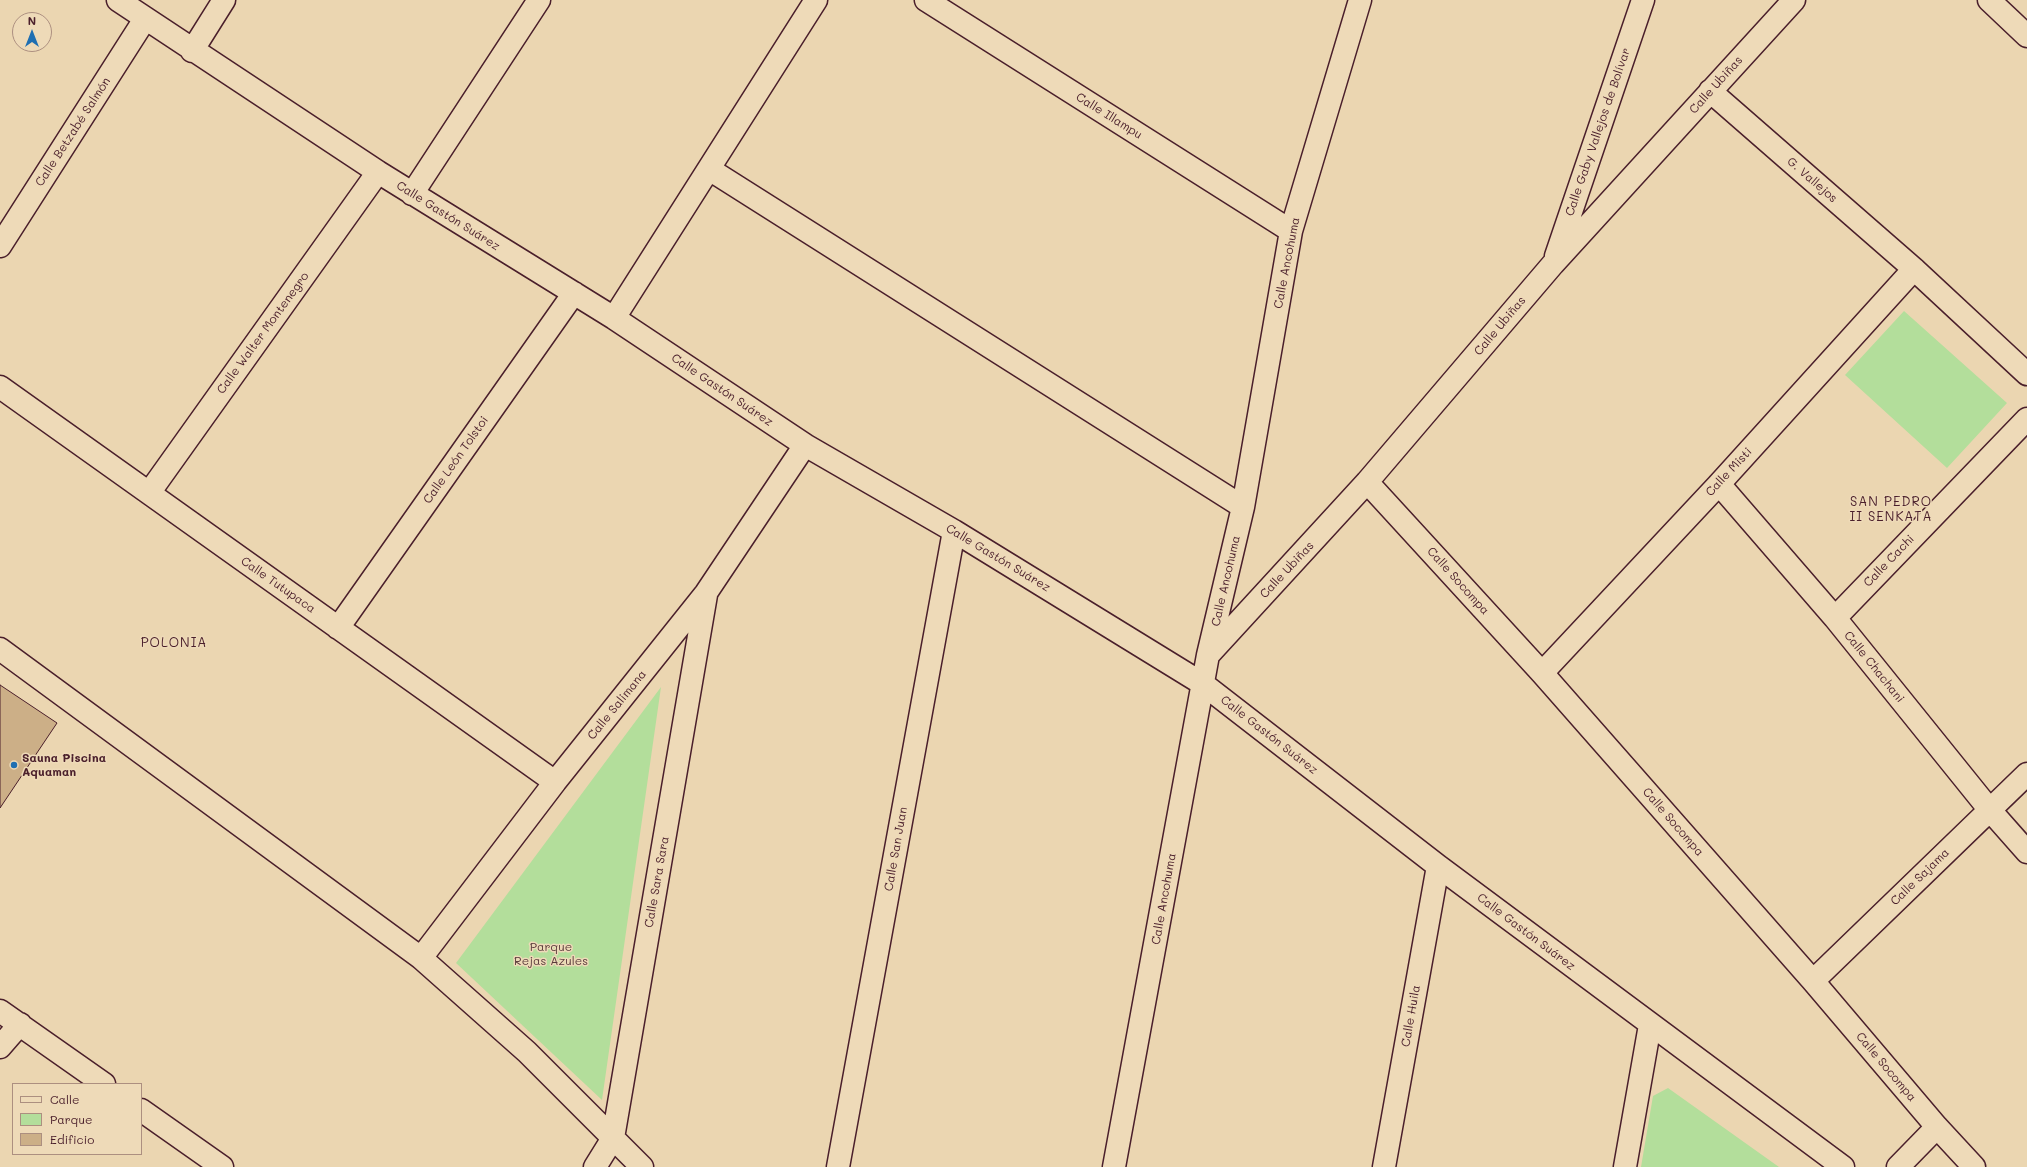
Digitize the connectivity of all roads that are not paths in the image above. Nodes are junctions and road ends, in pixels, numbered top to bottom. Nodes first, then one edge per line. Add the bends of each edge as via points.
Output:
1 (118, 0) edge
2 (224, 0) edge
3 (539, 0) edge
4 (816, 0) edge
5 (926, 0) edge
6 (1360, 0) edge
7 (1643, 0) edge
8 (1794, 0) edge
9 (1989, 0) edge
10 (145, 19) junction
11 (2027, 36) edge
12 (192, 50) junction
13 (1710, 92) junction
14 (709, 169) junction
15 (378, 172) junction
16 (412, 194) junction
17 (1291, 231) junction
18 (4, 232) edge
19 (1553, 264) junction
20 (1914, 269) junction
21 (574, 292) junction
22 (614, 318) junction
23 (2027, 374) edge
24 (0, 388) edge
25 (2027, 419) edge
26 (805, 445) junction
27 (1367, 482) junction
28 (1719, 484) junction
29 (149, 493) junction
30 (1243, 507) junction
31 (954, 531) junction
32 (706, 593) junction
33 (1835, 618) junction
34 (338, 628) junction
35 (0, 649) edge
36 (1208, 655) junction
37 (1542, 673) junction
38 (1203, 684) junction
39 (2027, 774) edge
40 (555, 782) junction
41 (1988, 809) junction
42 (2027, 852) edge
43 (1438, 866) junction
44 (420, 958) junction
45 (1813, 981) junction
46 (0, 1011) edge
47 (20, 1024) junction
48 (1650, 1025) junction
49 (0, 1047) edge
50 (103, 1083) edge
51 (142, 1111) edge
52 (1937, 1127) junction
53 (613, 1138) junction
54 (214, 1165) edge
55 (595, 1167) edge
56 (642, 1167) edge
57 (838, 1167) edge
58 (1114, 1167) edge
59 (1384, 1167) edge
60 (1625, 1167) edge
61 (1843, 1167) edge
62 (1898, 1167) edge
63 (1974, 1167) edge

1 - 10 street, Calle Gastón Suárez
2 - 12 street
3 - 16 street
4 - 14 street
5 - 17 street, Calle Illampu
6 - 17 street, Calle Ancohuma
7 - 19 street, Calle Gaby Vallejos de Bolívar
8 - 13 street, Calle Ubiñas
9 - 11 street
10 - 12 street, Calle Gastón Suárez
10 - 18 street, Calle Betzabé Salmón
12 - 15 street, Calle Gastón Suárez
13 - 19 street, Calle Ubiñas
13 - 20 street, G. Vallejos
14 - 22 street
14 - 30 street
15 - 16 street, Calle Gastón Suárez
15 - 29 street, Calle Walter Montenegro
16 - 21 street, Calle Gastón Suárez
17 - 30 street, Calle Ancohuma
19 - 27 street, Calle Ubiñas
20 - 23 street, G. Vallejos
20 - 28 street, Calle Misti
21 - 22 street, Calle Gastón Suárez
21 - 34 street, Calle León Tolstoi
22 - 26 street, Calle Gastón Suárez
24 - 29 street, Calle Tutupaca
25 - 33 street, Calle Cachi
26 - 31 street, Calle Gastón Suárez
26 - 32 street, Calle Salimana
27 - 36 street, Calle Ubiñas
27 - 37 street, Calle Socompa
28 - 33 street, Calle Chachani
28 - 37 street, Calle Misti
29 - 34 street, Calle Tutupaca
30 - 36 street, Calle Ancohuma
31 - 38 street, Calle Gastón Suárez
31 - 57 street, Calle San Juan
32 - 40 street, Calle Salimana
32 - 53 street, Calle Sara Sara
33 - 41 street, Calle Chachani
34 - 40 street, Calle Tutupaca
35 - 44 street
36 - 38 street, Calle Ancohuma
37 - 45 street, Calle Socompa
38 - 43 street, Calle Gastón Suárez
38 - 58 street, Calle Ancohuma
39 - 41 street, Calle Sajama
40 - 44 street, Calle Salimana
41 - 42 street, Calle Chachani
41 - 45 street, Calle Sajama
43 - 48 street, Calle Gastón Suárez
43 - 59 street, Calle Huila
44 - 53 street via 526,1052
45 - 52 street, Calle Socompa
46 - 47 street
47 - 49 street
47 - 50 street
48 - 60 street
48 - 61 street, Calle Gastón Suárez
51 - 54 street
52 - 62 street
52 - 63 street, Calle Socompa
53 - 55 street, Calle Sara Sara
53 - 56 street

